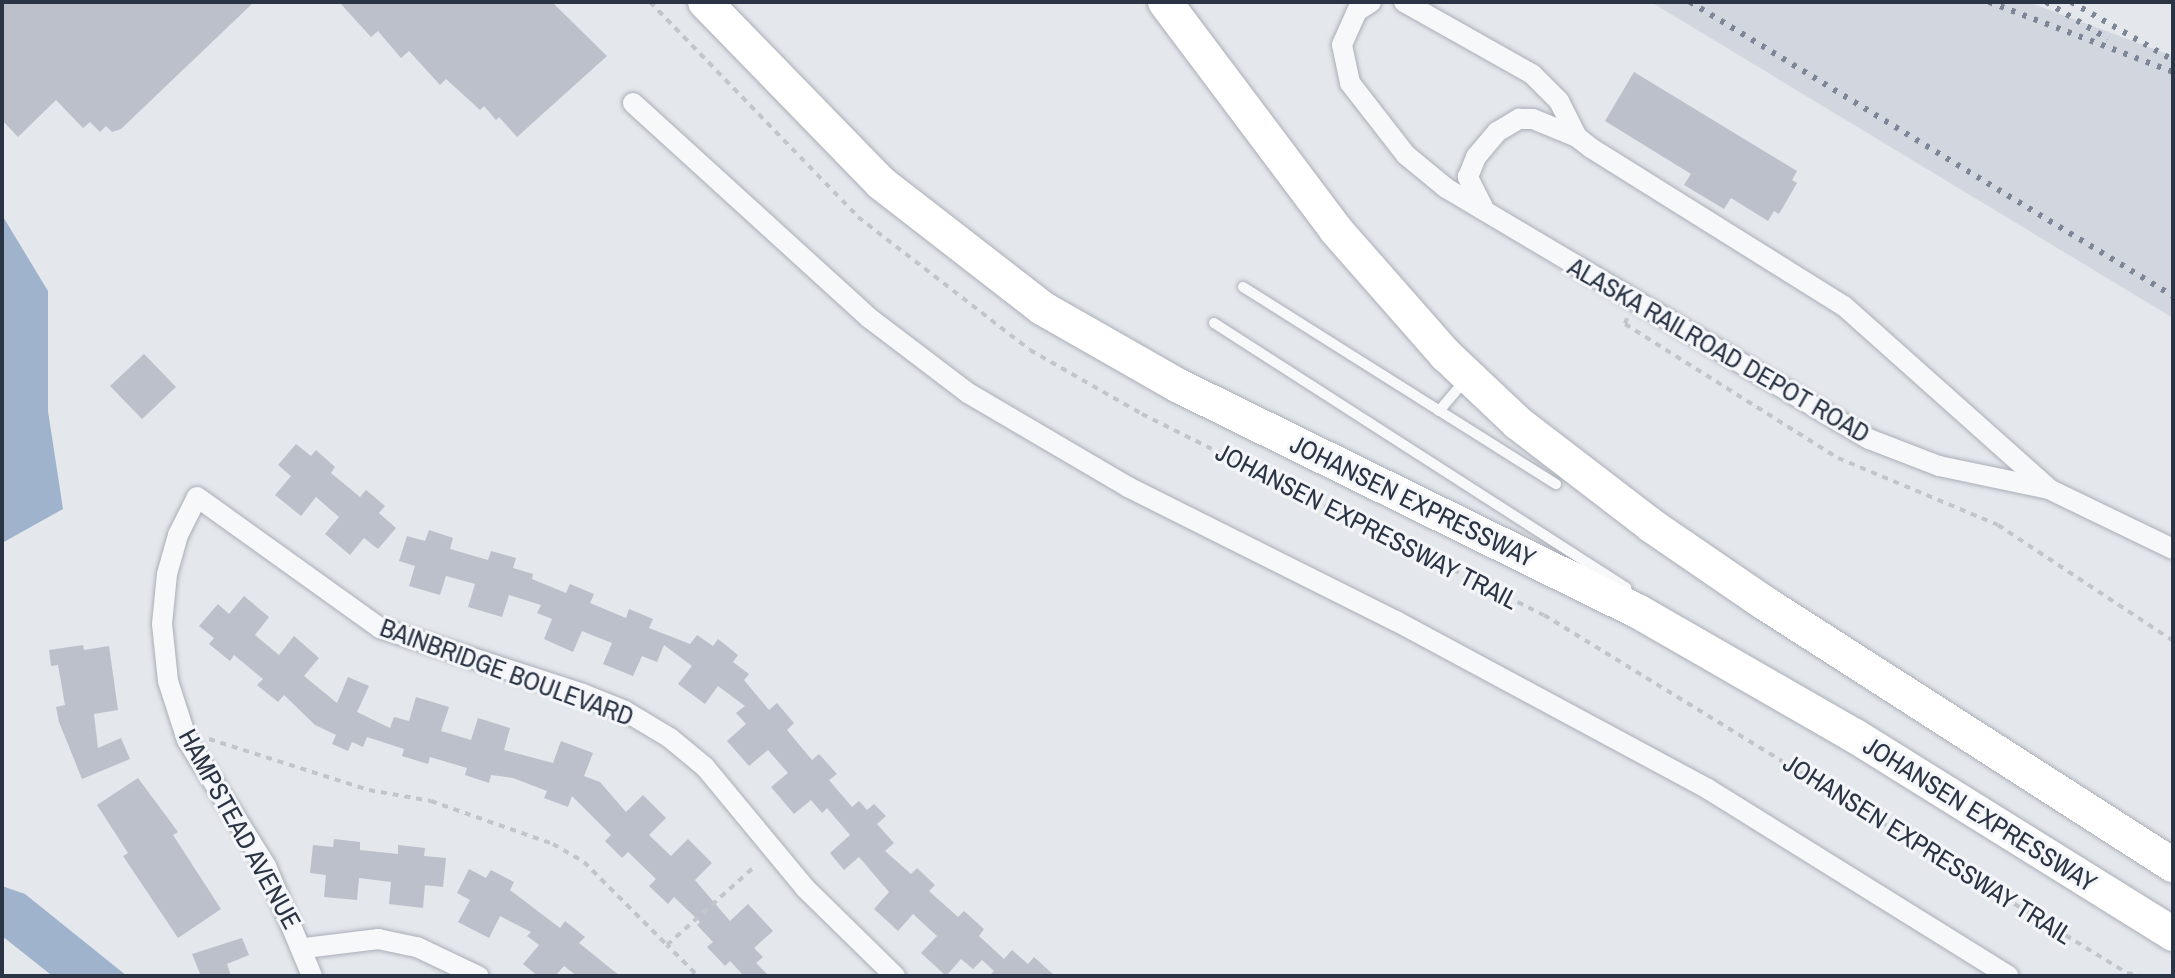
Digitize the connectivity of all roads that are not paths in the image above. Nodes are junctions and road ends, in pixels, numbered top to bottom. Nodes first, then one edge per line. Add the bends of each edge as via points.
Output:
1 (705, 2) edge
2 (1165, 2) edge
3 (1371, 2) edge
4 (1404, 2) edge
5 (633, 103) dead end
6 (1577, 137) junction
7 (1490, 215) junction
8 (1243, 287) dead end
9 (1214, 323) dead end
10 (1468, 376) junction
11 (1439, 411) junction
12 (1556, 484) dead end
13 (2049, 489) junction
14 (197, 497) joint
15 (2173, 549) edge
16 (1855, 736) junction
17 (2173, 865) edge
18 (2173, 934) edge
19 (305, 948) junction
20 (312, 976) edge
21 (478, 976) edge
22 (895, 976) edge
23 (2009, 976) edge

1 - 16 highway, JOHANSEN EXPRESSWAY via 881,183 1042,308 1179,386 1639,612
2 - 10 highway via 1336,230
3 - 7 street, ALASKA RAILROAD DEPOT ROAD via 1357,11 1342,45 1350,83 1406,155
4 - 6 street via 1532,74 1559,101
5 - 23 street via 868,317 968,393 1128,487 1396,621 1708,789
6 - 7 street, ALASKA RAILROAD DEPOT ROAD via 1533,119 1519,119 1497,132 1476,157 1468,177 1475,198
6 - 13 street, ALASKA RAILROAD DEPOT ROAD via 1844,306
7 - 13 street, ALASKA RAILROAD DEPOT ROAD via 1869,439 1939,466
8 - 11 lane
9 - 16 lane
10 - 11 lane
10 - 17 highway via 1552,451 1652,526
11 - 12 lane
13 - 15 street, ALASKA RAILROAD DEPOT ROAD
14 - 19 street, HAMPSTEAD AVENUE via 174,548 162,624 168,681 187,740 266,866
14 - 22 street, BAINBRIDGE BOULEVARD via 380,628 583,694 670,738 705,767 805,888
16 - 18 highway, JOHANSEN EXPRESSWAY
19 - 20 street, HAMPSTEAD AVENUE
19 - 21 street via 378,939 417,947

